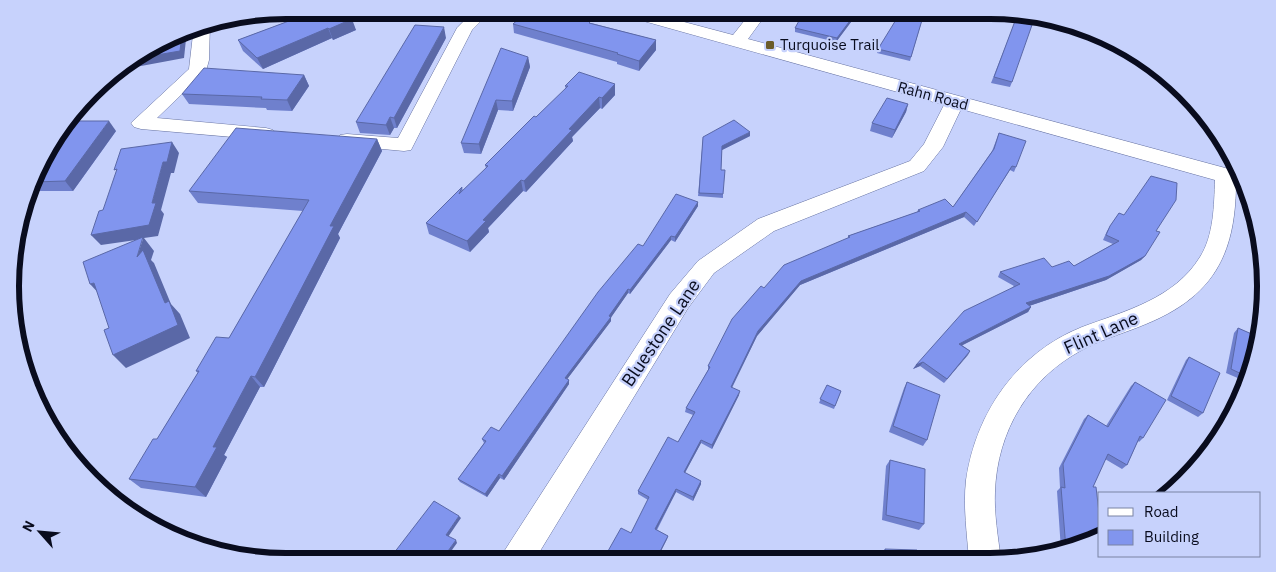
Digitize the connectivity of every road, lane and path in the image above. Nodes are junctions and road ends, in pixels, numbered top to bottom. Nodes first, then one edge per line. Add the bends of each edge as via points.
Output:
1 (474, 19) edge
2 (654, 19) edge
3 (754, 19) edge
4 (202, 32) edge
5 (737, 42) junction
6 (955, 102) junction
7 (287, 135) edge
8 (326, 138) edge
9 (1235, 178) edge
10 (521, 553) edge
11 (985, 553) edge

1 - 8 street via 465,28 404,145
2 - 5 street, Rahn Road
3 - 5 street
4 - 7 street via 196,71 141,123
5 - 6 street, Rahn Road
6 - 9 street, Rahn Road
6 - 10 street, Bluestone Lane via 934,147 917,166 766,225 706,267 679,302
9 - 11 street, Flint Lane via 1218,244 1207,266 1192,284 1154,310 1074,342 1034,369 1013,392 1000,415 981,480

